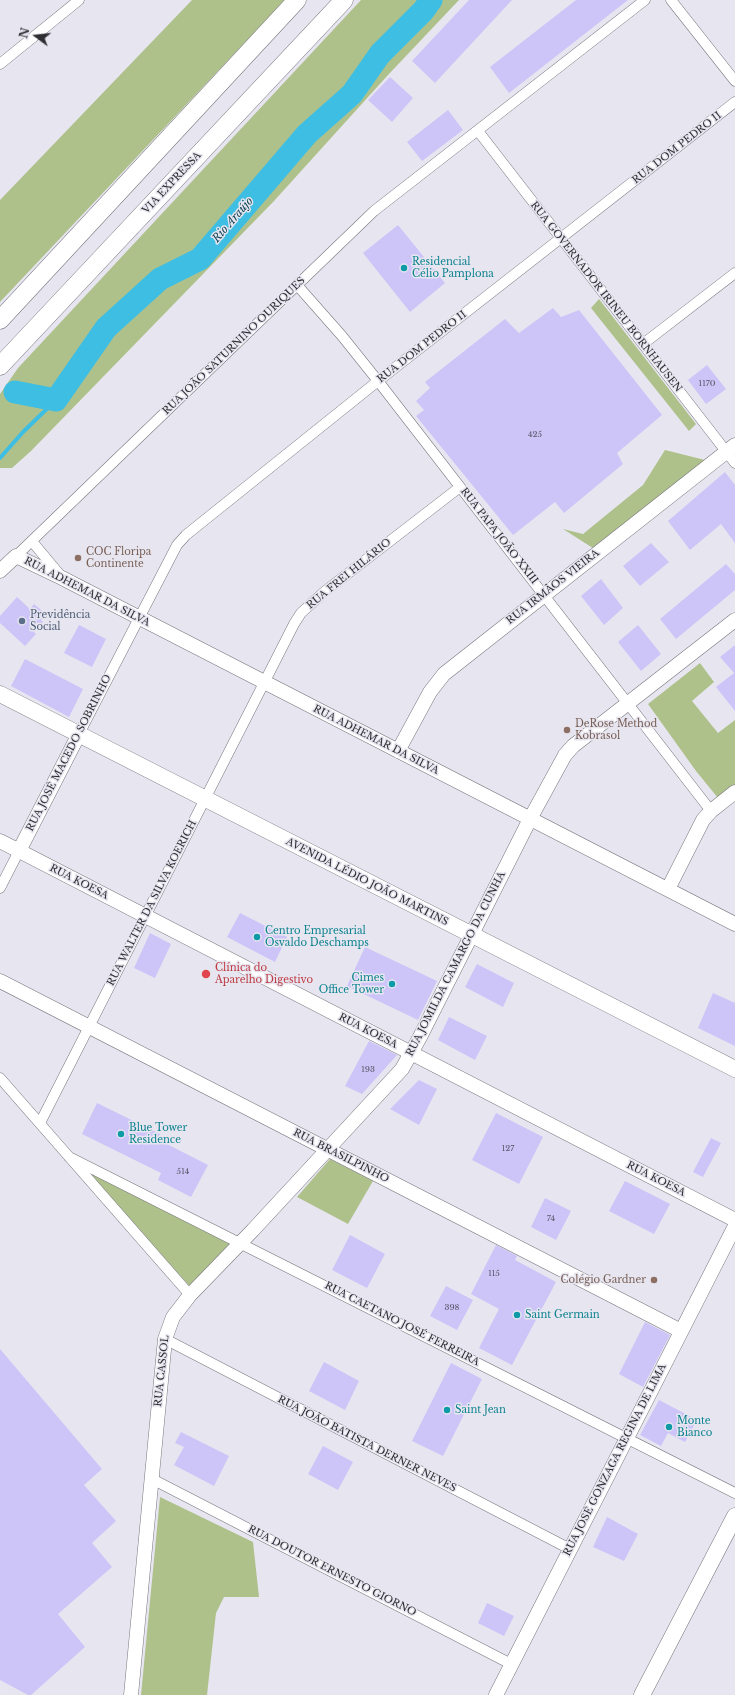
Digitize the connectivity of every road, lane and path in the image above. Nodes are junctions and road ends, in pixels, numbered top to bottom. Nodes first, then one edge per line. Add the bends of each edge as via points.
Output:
1 (79, 0) edge
2 (297, 0) edge
3 (344, 0) edge
4 (645, 0) edge
5 (671, 0) edge
6 (0, 64) edge
7 (735, 81) edge
8 (735, 102) edge
9 (478, 131) junction
10 (561, 238) junction
11 (735, 273) edge
12 (297, 285) junction
13 (0, 320) edge
14 (29, 335) junction
15 (643, 344) junction
16 (0, 366) edge
17 (0, 379) edge
18 (378, 381) junction
19 (732, 454) edge
20 (460, 487) junction
21 (35, 545) dead end
22 (16, 556) junction
23 (0, 571) edge
24 (62, 578) junction
25 (544, 594) junction
26 (139, 619) junction
27 (735, 620) edge
28 (263, 682) junction
29 (0, 694) edge
30 (628, 704) junction
31 (79, 734) junction
32 (398, 751) junction
33 (735, 792) edge
34 (204, 798) junction
35 (711, 811) junction
36 (530, 819) junction
37 (0, 841) edge
38 (19, 851) junction
39 (0, 888) edge
40 (668, 889) junction
41 (145, 916) junction
42 (735, 924) edge
43 (472, 934) junction
44 (0, 981) edge
45 (89, 1026) junction
46 (411, 1053) junction
47 (735, 1069) edge
48 (0, 1078) edge
49 (40, 1123) junction
50 (327, 1149) junction
51 (69, 1157) junction
52 (735, 1220) edge
53 (735, 1226) edge
54 (241, 1243) junction
55 (190, 1295) junction
56 (681, 1332) junction
57 (165, 1339) junction
58 (627, 1438) junction
59 (152, 1479) junction
60 (735, 1493) edge
61 (735, 1516) edge
62 (570, 1549) junction
63 (512, 1664) junction
64 (131, 1695) edge
65 (496, 1695) edge
66 (642, 1695) edge

1 - 6 street
2 - 13 highway
3 - 14 highway, VIA EXPRESSA
4 - 9 street, RUA JOÃO SATURNINO OURIQUES
5 - 7 street
8 - 10 street, RUA DOM PEDRO II
9 - 10 street, RUA GOVERNADOR IRINEU BORNHAUSEN
9 - 12 street, RUA JOÃO SATURNINO OURIQUES via 374,212
10 - 15 street, RUA GOVERNADOR IRINEU BORNHAUSEN
10 - 18 street, RUA DOM PEDRO II
11 - 15 street
12 - 18 street, RUA PAPA JOÃO XXIII
12 - 22 street, RUA JOÃO SATURNINO OURIQUES
14 - 16 highway, VIA EXPRESSA
14 - 17 highway
15 - 19 street, RUA GOVERNADOR IRINEU BORNHAUSEN
18 - 20 street, RUA PAPA JOÃO XXIII
18 - 26 street, RUA DOM PEDRO II via 186,535 177,545
19 - 25 street, RUA IRMÃOS VIEIRA
20 - 25 street, RUA PAPA JOÃO XXIII
20 - 28 street, RUA FREI HILÁRIO via 311,603 294,624
21 - 24 street
22 - 23 street, RUA JOÃO SATURNINO OURIQUES
22 - 24 street, RUA ADHEMAR DA SILVA
24 - 26 street, RUA ADHEMAR DA SILVA
25 - 30 street, RUA PAPA JOÃO XXIII
25 - 32 street, RUA IRMÃOS VIEIRA via 444,674 430,692
26 - 28 street, RUA ADHEMAR DA SILVA
26 - 31 street, RUA JOSÉ MACEDO SOBRINHO
27 - 30 street, RUA JOMILDA CAMARGO DA CUNHA
28 - 32 street, RUA ADHEMAR DA SILVA
28 - 34 street, RUA WALTER DA SILVA KOERICH
29 - 31 main road, AVENIDA LÉDIO JOÃO MARTINS
30 - 35 street, RUA PAPA JOÃO XXIII
30 - 36 street, RUA JOMILDA CAMARGO DA CUNHA via 565,755
31 - 34 main road, AVENIDA LÉDIO JOÃO MARTINS
31 - 38 street, RUA JOSÉ MACEDO SOBRINHO
32 - 36 street, RUA ADHEMAR DA SILVA
33 - 35 street
34 - 41 street, RUA WALTER DA SILVA KOERICH
34 - 43 main road, AVENIDA LÉDIO JOÃO MARTINS
35 - 40 street via 697,830
36 - 40 street, RUA ADHEMAR DA SILVA
36 - 43 street, RUA JOMILDA CAMARGO DA CUNHA
37 - 38 street, RUA KOESA
38 - 39 street, RUA JOSÉ MACEDO SOBRINHO
38 - 41 street, RUA KOESA
40 - 42 street, RUA ADHEMAR DA SILVA
41 - 45 street, RUA WALTER DA SILVA KOERICH
41 - 46 street, RUA KOESA
43 - 46 street, RUA JOMILDA CAMARGO DA CUNHA
43 - 47 main road, AVENIDA LÉDIO JOÃO MARTINS
44 - 45 street, RUA BRASILPINHO
45 - 49 street, RUA WALTER DA SILVA KOERICH
45 - 50 street, RUA BRASILPINHO
46 - 50 street, RUA JOMILDA CAMARGO DA CUNHA via 402,1069
46 - 52 street, RUA KOESA
48 - 49 street
49 - 51 street
50 - 54 street, RUA JOMILDA CAMARGO DA CUNHA
50 - 56 street, RUA BRASILPINHO
51 - 54 street, RUA CAETANO JOSÉ FERREIRA
51 - 55 street
53 - 56 street, RUA JOSÉ GONZAGA REGINA DE LIMA
54 - 55 street, RUA JOMILDA CAMARGO DA CUNHA
54 - 58 street, RUA CAETANO JOSÉ FERREIRA
55 - 57 street, RUA CASSOL via 173,1317
56 - 58 street, RUA JOSÉ GONZAGA REGINA DE LIMA
57 - 59 street, RUA CASSOL
57 - 62 street, RUA JOÃO BATISTA DERNER NEVES
58 - 60 street, RUA CAETANO JOSÉ FERREIRA
58 - 62 street, RUA JOSÉ GONZAGA REGINA DE LIMA
59 - 63 street, RUA DOUTOR ERNESTO GIORNO
59 - 64 street, RUA CASSOL
61 - 66 main road
62 - 63 street, RUA JOSÉ GONZAGA REGINA DE LIMA
63 - 65 street, RUA JOSÉ GONZAGA REGINA DE LIMA

